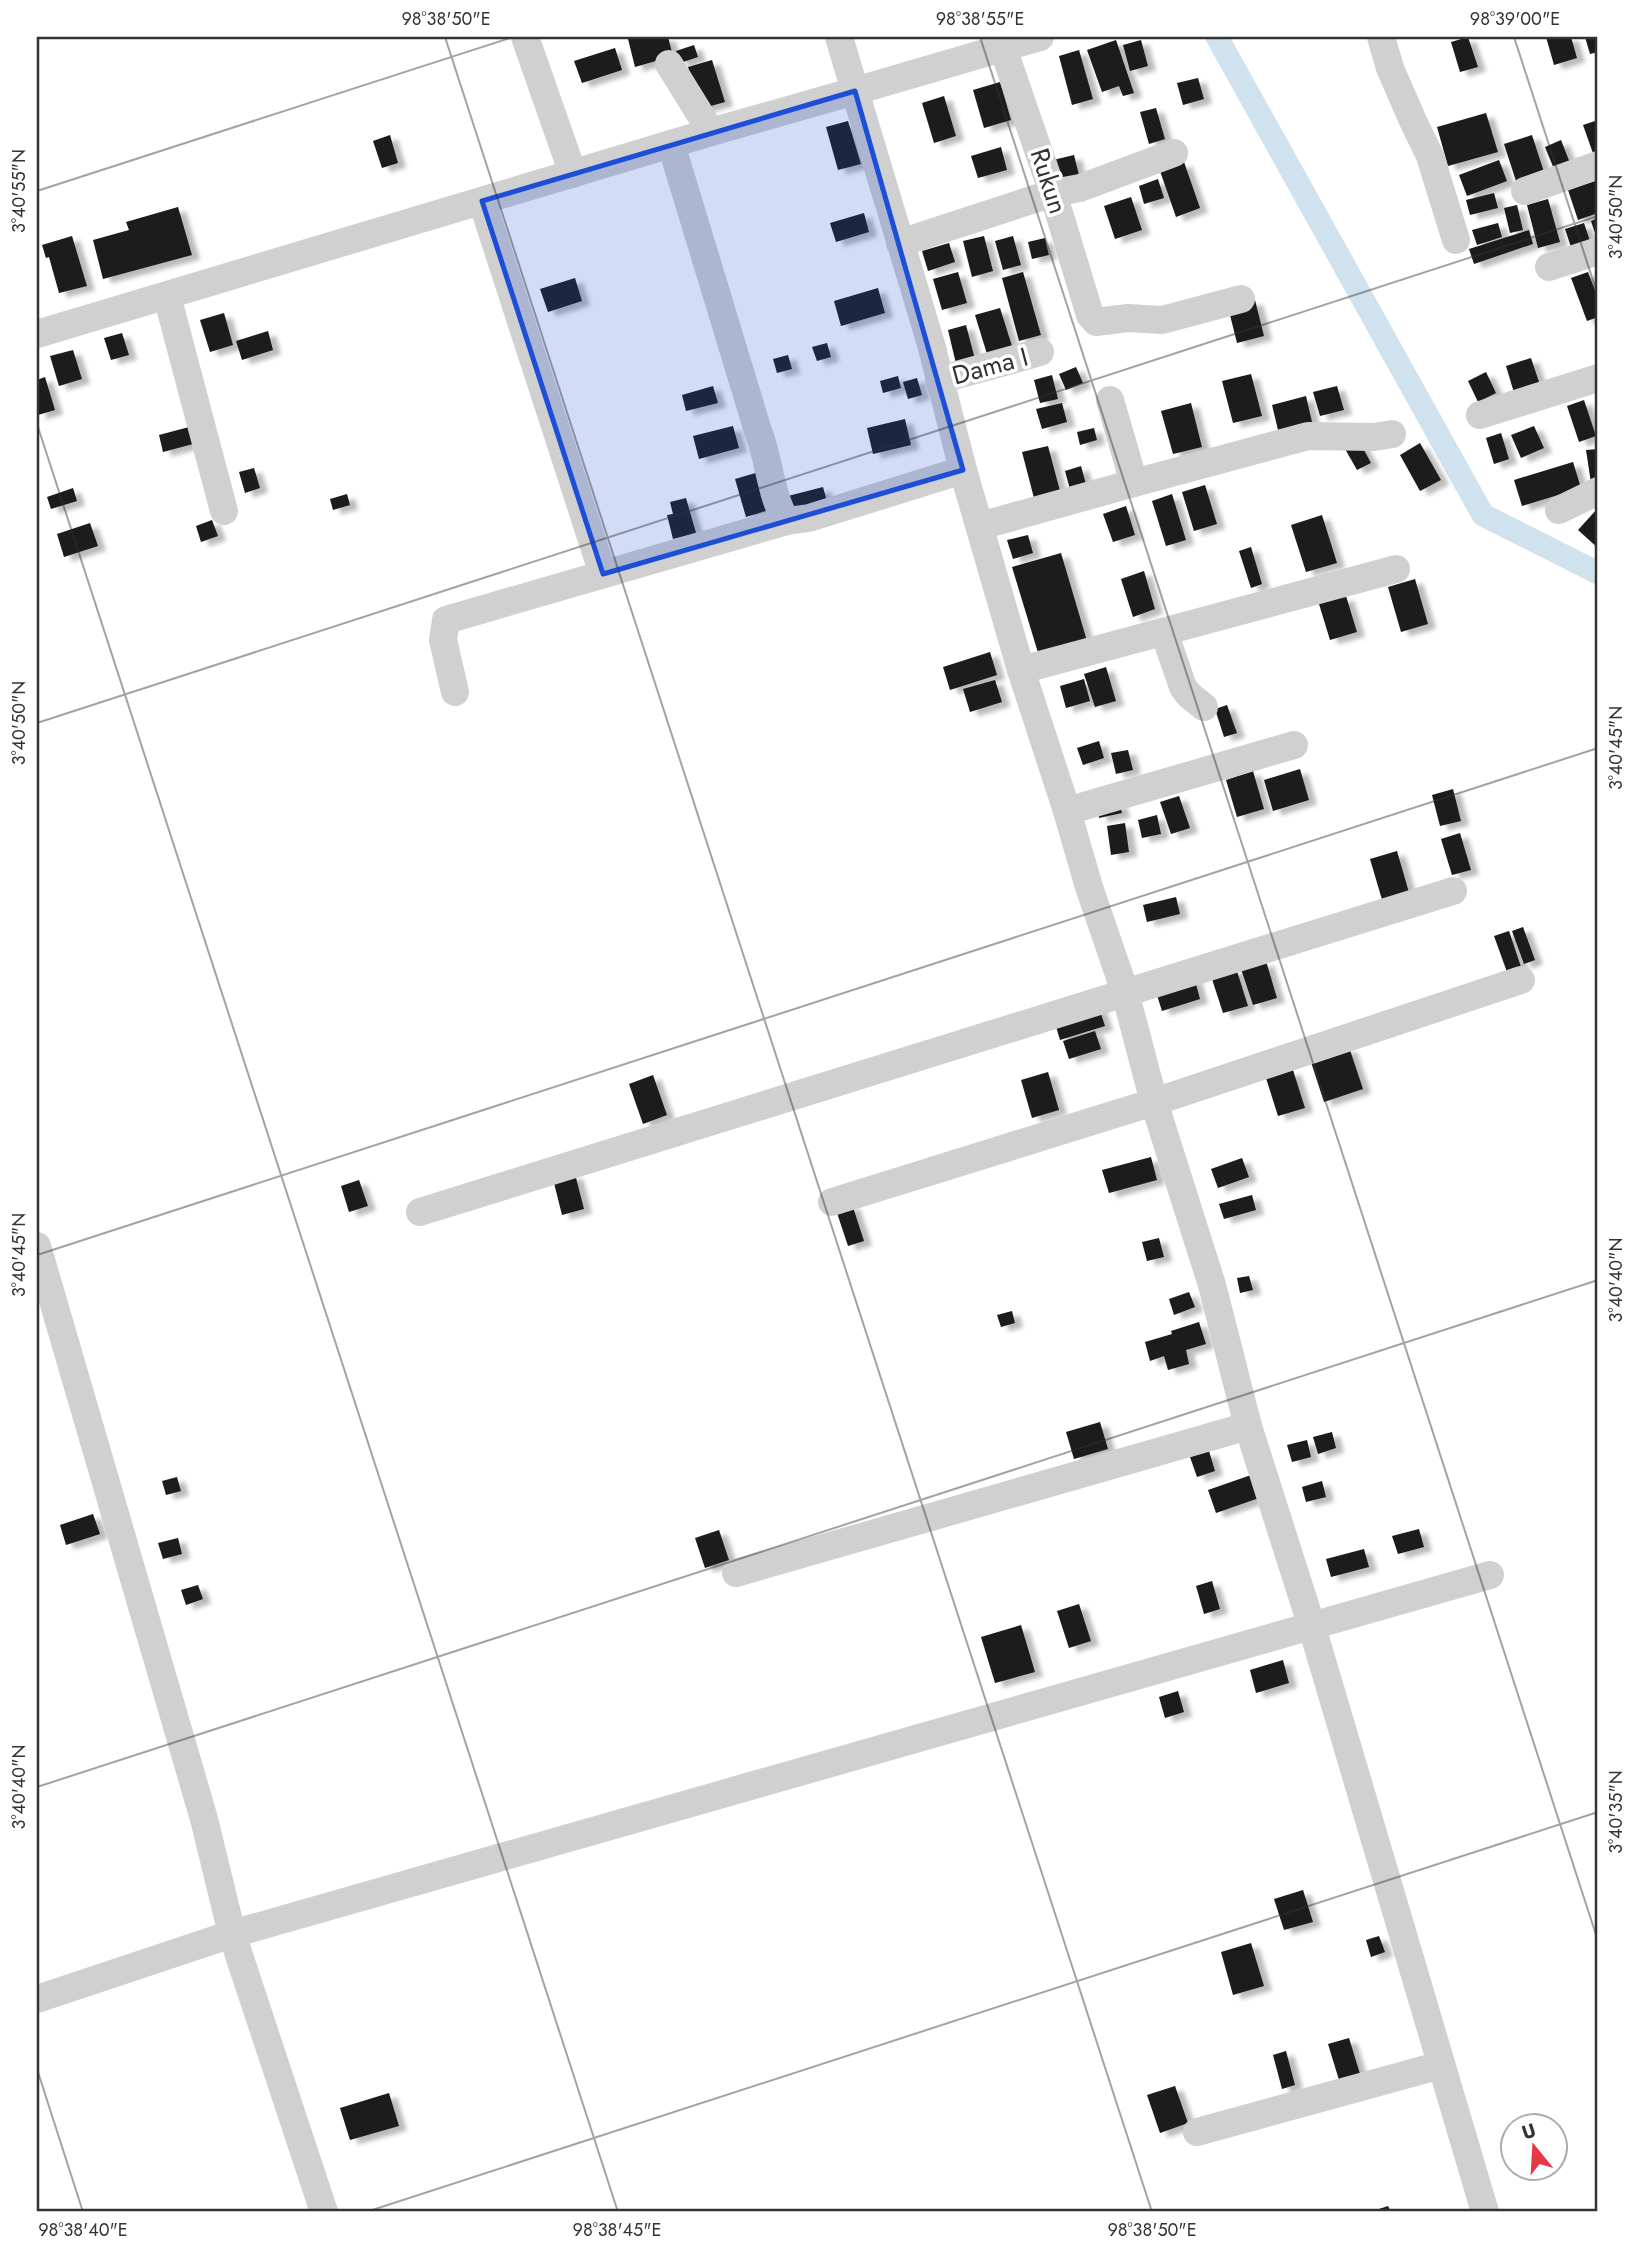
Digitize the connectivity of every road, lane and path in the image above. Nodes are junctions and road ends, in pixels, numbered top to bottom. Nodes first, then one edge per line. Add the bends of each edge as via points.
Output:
1 (525, 37) edge
2 (839, 37) edge
3 (1040, 37) edge
4 (1381, 37) edge
5 (1003, 48) junction
6 (669, 64) dead end
7 (855, 91) junction
8 (711, 132) junction
9 (671, 144) junction
10 (1174, 153) dead end
11 (1598, 165) edge
12 (573, 174) junction
13 (1525, 191) dead end
14 (1053, 193) junction
15 (482, 201) junction
16 (1456, 240) dead end
17 (900, 243) junction
18 (1598, 251) edge
19 (1549, 267) dead end
20 (167, 296) junction
21 (1241, 299) dead end
22 (37, 334) edge
23 (1040, 352) dead end
24 (1598, 379) edge
25 (939, 380) junction
26 (1110, 400) dead end
27 (1480, 415) dead end
28 (1392, 434) dead end
29 (962, 470) junction
30 (1134, 483) junction
31 (1598, 491) edge
32 (1559, 510) dead end
33 (224, 511) dead end
34 (787, 521) junction
35 (981, 526) junction
36 (1396, 569) dead end
37 (603, 574) junction
38 (1164, 632) junction
39 (1021, 670) junction
40 (455, 692) dead end
41 (1204, 707) dead end
42 (1294, 746) dead end
43 (1067, 811) junction
44 (1454, 891) dead end
45 (1521, 980) dead end
46 (1125, 992) junction
47 (1154, 1102) junction
48 (832, 1202) dead end
49 (421, 1212) dead end
50 (37, 1245) edge
51 (1248, 1426) junction
52 (736, 1573) dead end
53 (1490, 1575) dead end
54 (1312, 1627) junction
55 (232, 1934) junction
56 (37, 1999) edge
57 (1441, 2065) junction
58 (1197, 2132) dead end
59 (324, 2212) edge
60 (1485, 2212) edge

1 - 12 street
2 - 7 street
3 - 5 street
4 - 16 street via 1430,156
5 - 7 street
5 - 14 street, Rukun
6 - 8 street
7 - 8 street
7 - 17 street
8 - 9 street
9 - 12 street
9 - 34 street
10 - 14 street via 1080,188
11 - 13 street
12 - 15 street
14 - 17 street
14 - 21 street, Rukun via 1096,322 1162,320
15 - 20 street
15 - 37 street
17 - 25 street
18 - 19 street
20 - 22 street
20 - 33 street
23 - 25 street, Dama I
24 - 27 street
25 - 29 street
26 - 30 street
28 - 30 street via 1308,436
29 - 34 street
29 - 35 street
30 - 35 street
31 - 32 street
34 - 37 street
35 - 39 street
36 - 38 street
37 - 40 street via 446,621 443,640
38 - 39 street
38 - 41 street via 1183,687
39 - 43 street
42 - 43 street
43 - 46 street
44 - 46 street
45 - 47 street
46 - 47 street
46 - 49 street
47 - 48 street
47 - 51 street via 1212,1285
50 - 55 street via 204,1819
51 - 52 street
51 - 54 street
53 - 54 street
54 - 55 street
54 - 57 street
55 - 56 street
55 - 59 street
57 - 58 street
57 - 60 street

